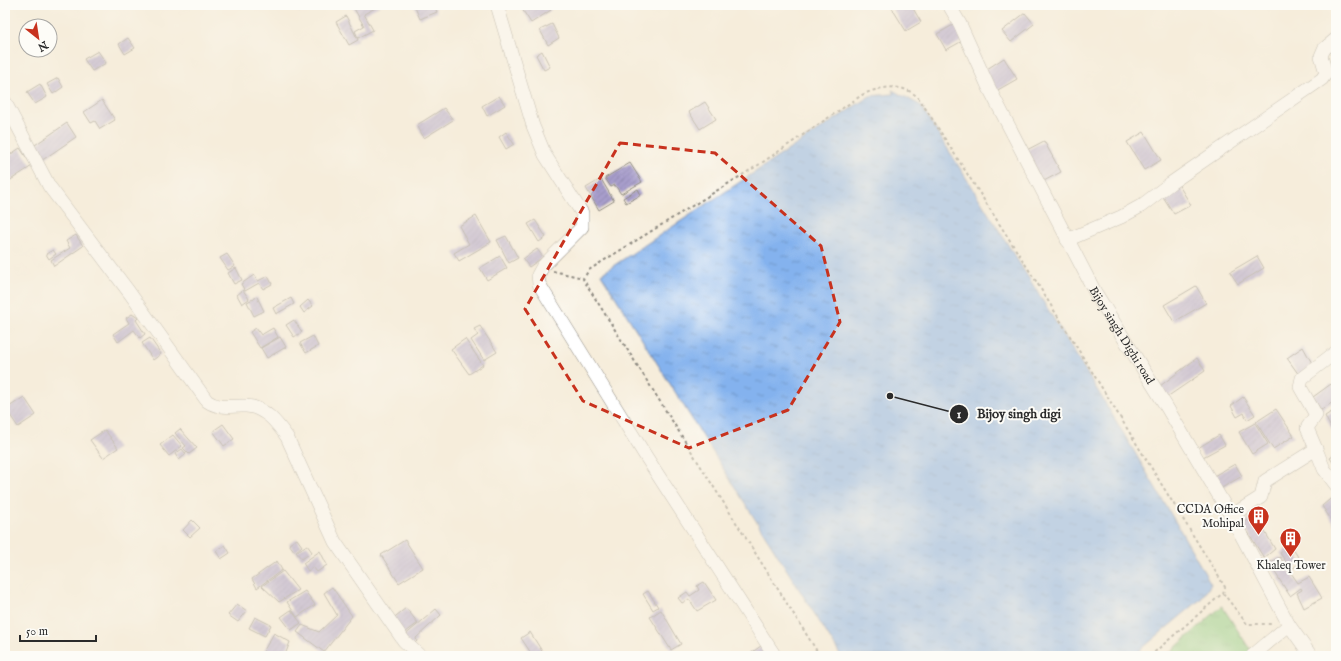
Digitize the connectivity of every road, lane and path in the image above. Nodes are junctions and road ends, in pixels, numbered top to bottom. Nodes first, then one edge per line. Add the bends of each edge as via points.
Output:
1 (497, 5) edge
2 (949, 5) edge
3 (1336, 39) edge
4 (5, 102) edge
5 (1067, 240) junction
6 (542, 269) junction
7 (583, 278) junction
8 (1336, 352) edge
9 (1316, 449) junction
10 (1336, 484) edge
11 (1232, 516) junction
12 (1223, 593) junction
13 (1288, 623) junction
14 (420, 656) edge
15 (775, 656) edge
16 (820, 656) edge
17 (1150, 656) edge
18 (1252, 656) edge
19 (1311, 656) edge

1 - 6 street via 544,155 582,213 582,227
2 - 5 street, Bijoy singh Dighi road
3 - 5 street via 1320,56 1326,69 1322,78 1141,206
4 - 14 street via 49,186 134,298 207,401 219,407 256,408 277,423 287,437 335,542 404,641
5 - 11 street, Bijoy singh Dighi road via 1095,292
6 - 7 path
6 - 15 street via 538,275 539,284 545,295
7 - 12 path via 589,270 760,164 862,95 889,88 906,89 920,100 1005,233 1225,587
7 - 16 path via 588,291
8 - 9 street via 1302,378 1300,387 1316,415 1307,428
9 - 10 street via 1324,469
9 - 11 street via 1265,481 1261,497
11 - 13 street, Bijoy singh Dighi road
12 - 13 path via 1247,624
12 - 17 path
13 - 18 street
13 - 19 street, Bijoy singh Dighi road

